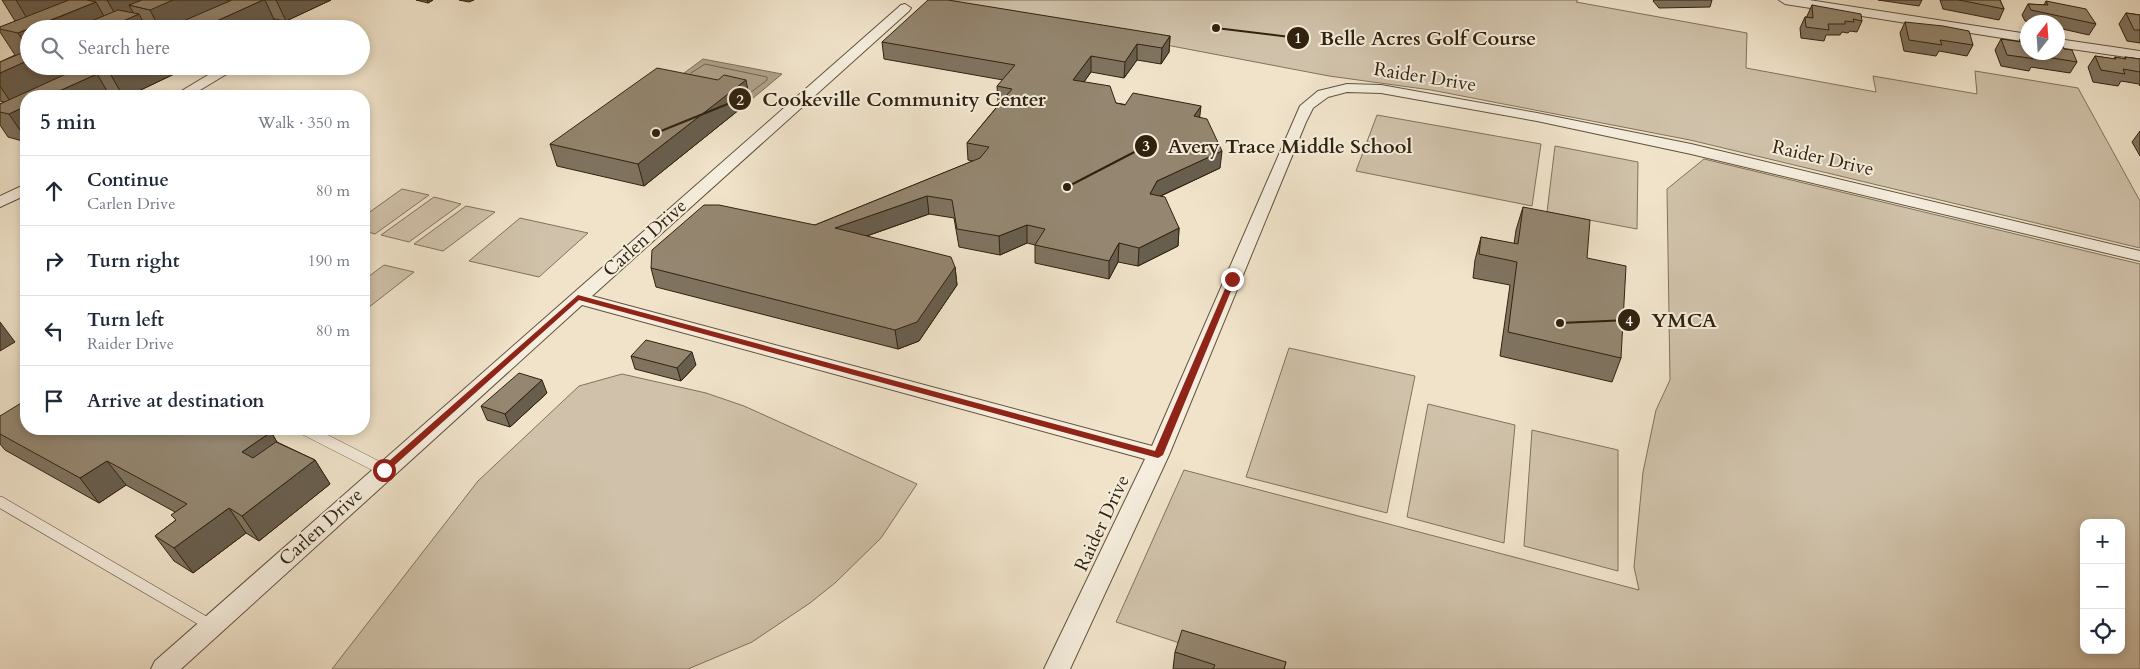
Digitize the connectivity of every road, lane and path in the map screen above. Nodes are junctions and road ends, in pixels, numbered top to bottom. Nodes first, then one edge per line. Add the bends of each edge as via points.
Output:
1 (1785, 0) edge
2 (905, 8) dead end
3 (2020, 37) edge
4 (2065, 43) edge
5 (2140, 56) edge
6 (217, 75) edge
7 (191, 90) edge
8 (20, 192) edge
9 (0, 202) edge
10 (2140, 256) edge
11 (578, 298) junction
12 (316, 435) edge
13 (1158, 455) junction
14 (384, 470) junction
15 (0, 502) edge
16 (212, 626) junction
17 (164, 669) edge
18 (1057, 669) edge

1 - 3 street
2 - 11 street, Carlen Drive
4 - 5 street
6 - 7 street
8 - 9 street
10 - 13 street, Raider Drive via 1691,149 1381,89 1347,88 1323,94 1307,106 1298,122
11 - 13 street
11 - 14 street, Carlen Drive
12 - 14 lane
13 - 18 street, Raider Drive
14 - 16 street, Carlen Drive
15 - 16 lane
16 - 17 street, Carlen Drive

